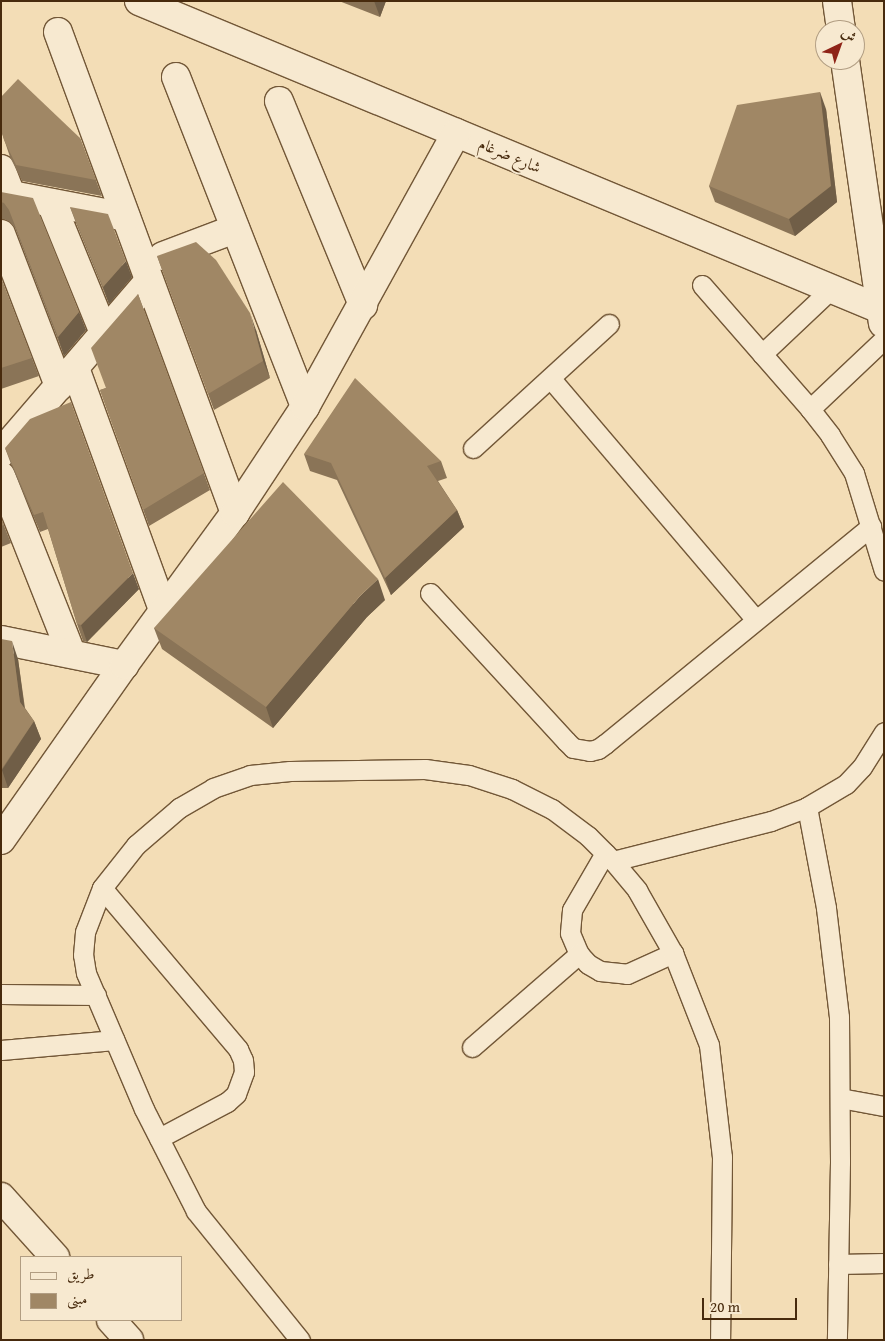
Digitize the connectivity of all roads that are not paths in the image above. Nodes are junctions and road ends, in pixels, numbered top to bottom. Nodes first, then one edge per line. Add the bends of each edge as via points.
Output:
1 (139, 1) edge
2 (837, 1) edge
3 (840, 20) edge
4 (58, 32) dead end
5 (846, 70) edge
6 (176, 77) dead end
7 (279, 101) dead end
8 (456, 133) junction
9 (1, 168) edge
10 (6, 194) edge
11 (51, 202) junction
12 (126, 217) junction
13 (235, 229) junction
14 (1, 234) edge
15 (146, 272) junction
16 (702, 285) dead end
17 (831, 288) junction
18 (363, 305) junction
19 (882, 317) edge
20 (609, 324) dead end
21 (104, 333) junction
22 (884, 339) edge
23 (762, 354) junction
24 (67, 377) junction
25 (550, 379) junction
26 (305, 407) junction
27 (810, 409) junction
28 (473, 448) dead end
29 (1, 453) edge
30 (1, 476) edge
31 (235, 513) junction
32 (871, 526) junction
33 (884, 571) edge
34 (430, 594) dead end
35 (164, 612) junction
36 (756, 620) junction
37 (1, 640) edge
38 (70, 653) junction
39 (124, 665) junction
40 (884, 732) edge
41 (807, 807) junction
42 (1, 840) edge
43 (609, 857) junction
44 (102, 888) junction
45 (672, 953) junction
46 (579, 954) junction
47 (1, 994) edge
48 (96, 995) junction
49 (115, 1040) junction
50 (472, 1046) dead end
51 (1, 1050) edge
52 (840, 1098) junction
53 (884, 1106) edge
54 (159, 1138) junction
55 (1, 1197) edge
56 (54, 1256) edge
57 (884, 1263) edge
58 (838, 1264) junction
59 (112, 1321) edge
60 (129, 1340) edge
61 (300, 1340) edge
62 (720, 1340) edge
63 (837, 1340) edge

1 - 8 street, شارع ضرغام
2 - 3 street
4 - 12 street
5 - 19 street
6 - 13 street
7 - 18 street
8 - 17 street, شارع ضرغام
8 - 18 street
9 - 10 street
10 - 11 street
11 - 12 street
11 - 21 street
12 - 15 street
13 - 15 street
13 - 26 street
14 - 24 street
15 - 21 street
15 - 31 street
16 - 23 lane
17 - 19 street, شارع ضرغام
17 - 23 lane
18 - 26 street
20 - 25 lane
21 - 24 street
22 - 27 lane
23 - 27 lane
24 - 29 street
24 - 35 street
25 - 28 lane
25 - 36 lane
26 - 31 street
27 - 32 lane via 854,473
30 - 38 street
31 - 35 street
32 - 33 lane
32 - 36 lane
34 - 36 lane via 566,742 582,751 598,749
35 - 39 street
37 - 38 street
38 - 39 street
39 - 42 street
40 - 41 lane via 862,767 846,784
41 - 43 lane via 771,821
41 - 52 lane via 826,908 839,1017
43 - 44 lane via 588,836 552,809 512,789 469,775 425,769 290,771 250,775 222,784 180,808 136,845
43 - 45 lane via 636,890
43 - 46 lane via 572,910 570,934
44 - 48 lane via 85,932 83,955 86,973
44 - 54 lane via 238,1048 243,1060 244,1072 236,1094
45 - 46 lane via 627,974 600,971
45 - 62 lane via 709,1045 722,1157
46 - 50 lane
47 - 48 lane
48 - 49 lane
49 - 51 lane
49 - 54 lane
52 - 53 lane
52 - 58 lane
54 - 61 lane via 196,1211
55 - 56 street
57 - 58 lane
58 - 63 lane
59 - 60 street

